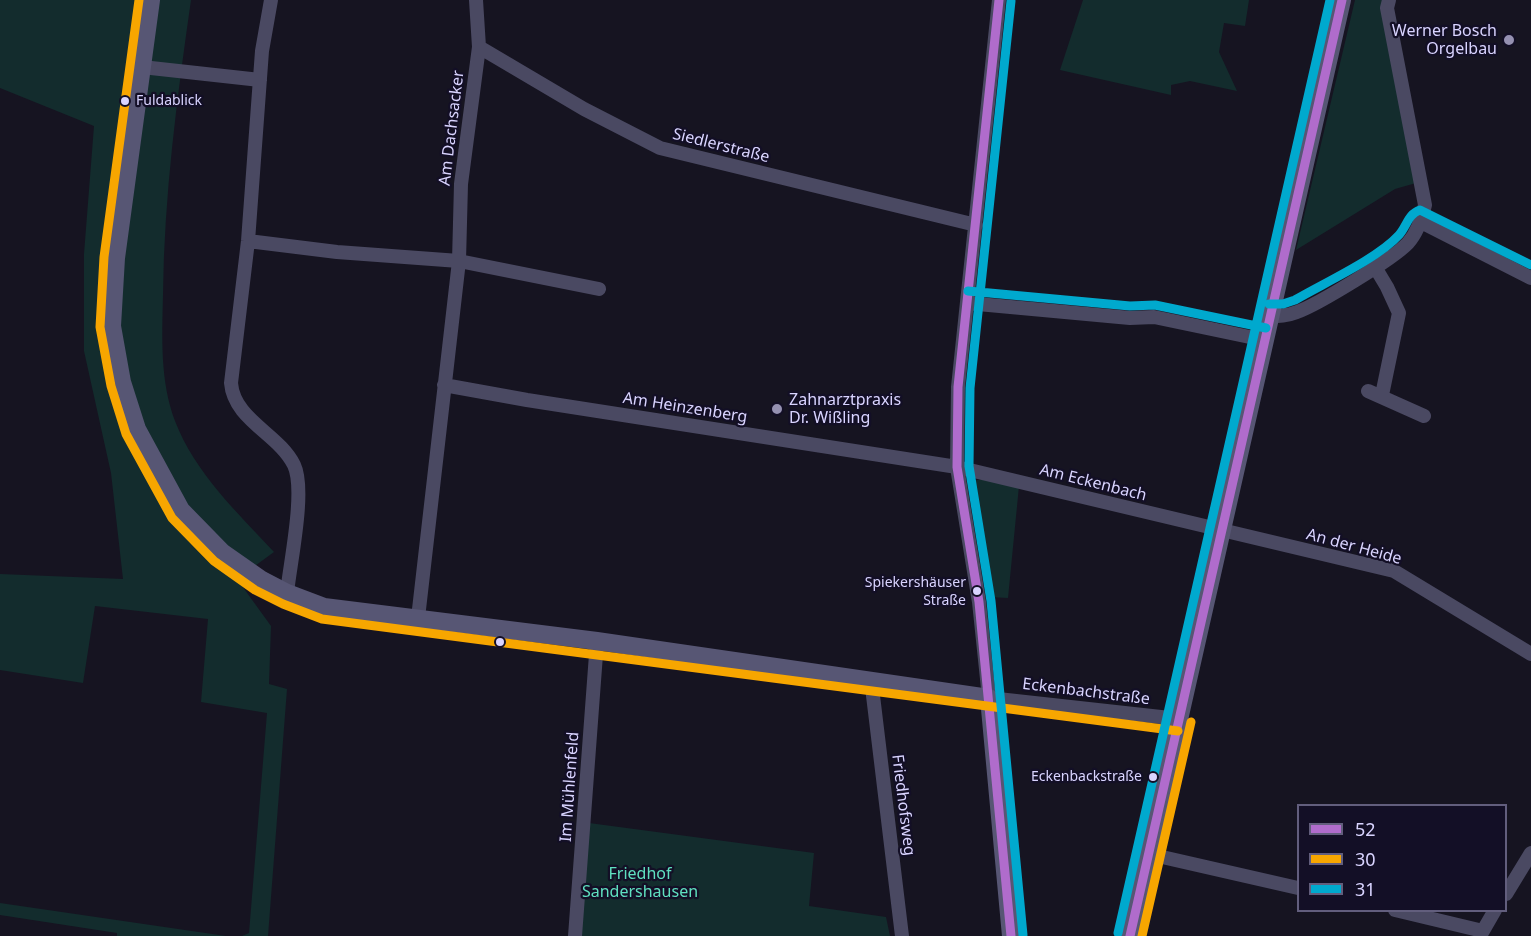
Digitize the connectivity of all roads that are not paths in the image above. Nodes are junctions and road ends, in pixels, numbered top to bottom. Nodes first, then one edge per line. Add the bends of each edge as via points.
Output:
1 (151, 0) edge
2 (271, 0) edge
3 (476, 0) edge
4 (999, 0) edge
5 (1342, 0) edge
6 (1389, 0) edge
7 (479, 47) junction
8 (142, 67) junction
9 (260, 80) junction
10 (1421, 222) junction
11 (976, 225) junction
12 (248, 241) junction
13 (459, 261) junction
14 (1375, 267) junction
15 (1531, 279) edge
16 (599, 289) dead end
17 (968, 303) junction
18 (1269, 316) junction
19 (1264, 340) junction
20 (444, 384) junction
21 (1368, 391) dead end
22 (1382, 395) junction
23 (1424, 416) dead end
24 (957, 467) junction
25 (1221, 532) junction
26 (287, 593) junction
27 (418, 618) junction
28 (597, 641) junction
29 (1531, 654) edge
30 (871, 679) junction
31 (989, 698) junction
32 (1179, 719) junction
33 (1531, 853) edge
34 (1149, 854) junction
35 (1297, 888) edge
36 (1507, 892) edge
37 (1402, 912) edge
38 (1494, 912) edge
39 (1481, 933) edge
40 (575, 936) edge
41 (902, 936) edge
42 (1011, 936) edge
43 (1130, 936) edge

1 - 8 street
2 - 9 street
3 - 7 street, Am Dachsacker
4 - 11 street
5 - 18 street
6 - 10 street via 1387,8 1425,205
7 - 11 street, Siedlerstraße via 660,148
7 - 13 street, Am Dachsacker via 461,184
8 - 9 street
8 - 26 street via 116,258 112,326 122,382 137,429 181,510 222,552
9 - 12 street
10 - 14 street via 1408,243
10 - 15 street
11 - 17 street
12 - 13 street
12 - 26 street via 232,397 285,451 300,486
13 - 16 street
13 - 20 street, Am Dachsacker
14 - 18 street via 1300,311
14 - 22 street via 1399,314
17 - 19 street via 1154,317
17 - 24 street via 958,387
18 - 19 street
19 - 25 street
20 - 24 street, Am Heinzenberg
20 - 27 street, Am Dachsacker
21 - 22 street
22 - 23 street
24 - 25 street, Am Eckenbach
24 - 31 street via 979,602
25 - 29 street, An der Heide via 1394,571
25 - 32 street
26 - 27 street via 324,607
27 - 28 street
28 - 30 street
28 - 40 street, Im Mühlenfeld
30 - 31 street
30 - 41 street, Friedhofsweg
31 - 32 street, Eckenbachstraße
31 - 42 street
32 - 34 street
33 - 36 street
34 - 35 street
34 - 43 street
37 - 39 street
38 - 39 street

